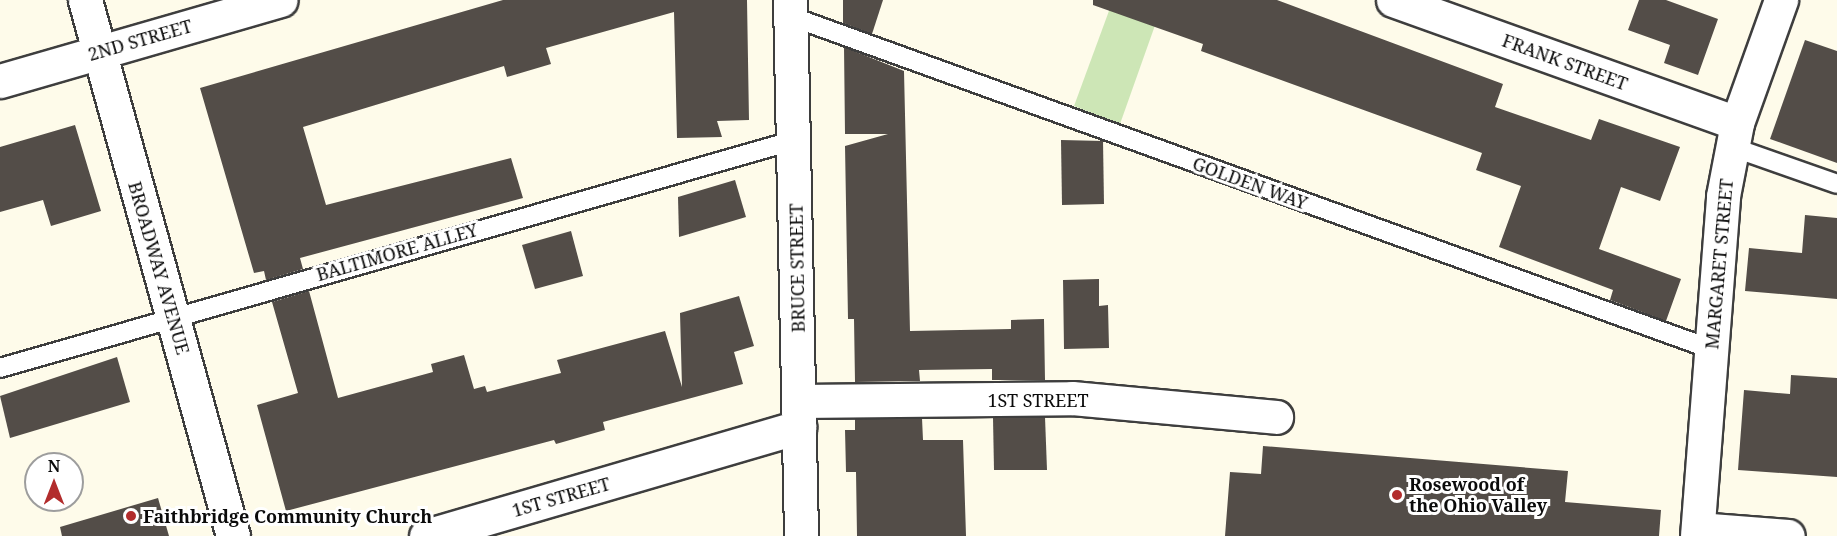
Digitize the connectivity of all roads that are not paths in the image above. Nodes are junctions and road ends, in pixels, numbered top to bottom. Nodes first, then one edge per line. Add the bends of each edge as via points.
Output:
1 (85, 0) edge
2 (281, 0) edge
3 (1393, 0) edge
4 (1781, 0) edge
5 (790, 8) edge
6 (99, 51) junction
7 (0, 81) edge
8 (1734, 135) junction
9 (795, 140) junction
10 (1837, 184) edge
11 (173, 316) junction
12 (1711, 349) junction
13 (0, 368) edge
14 (799, 414) junction
15 (1276, 417) dead end
16 (1698, 532) edge
17 (233, 536) edge
18 (426, 536) edge
19 (801, 536) edge
20 (1788, 536) edge

1 - 6 street, BROADWAY AVENUE
2 - 6 street, 2ND STREET
3 - 8 street, FRANK STREET
4 - 8 street, MARGARET STREET
5 - 9 street, BRUCE STREET
5 - 12 lane, GOLDEN WAY
6 - 7 street, 2ND STREET
6 - 11 street, BROADWAY AVENUE
8 - 10 lane
8 - 12 street, MARGARET STREET via 1723,196
9 - 11 lane, BALTIMORE ALLEY
9 - 14 street, BRUCE STREET
11 - 13 lane, BALTIMORE ALLEY
11 - 17 street, BROADWAY AVENUE
12 - 16 street, MARGARET STREET
14 - 15 street, 1ST STREET via 1072,398
14 - 18 street, 1ST STREET
14 - 19 street, BRUCE STREET
16 - 20 street

